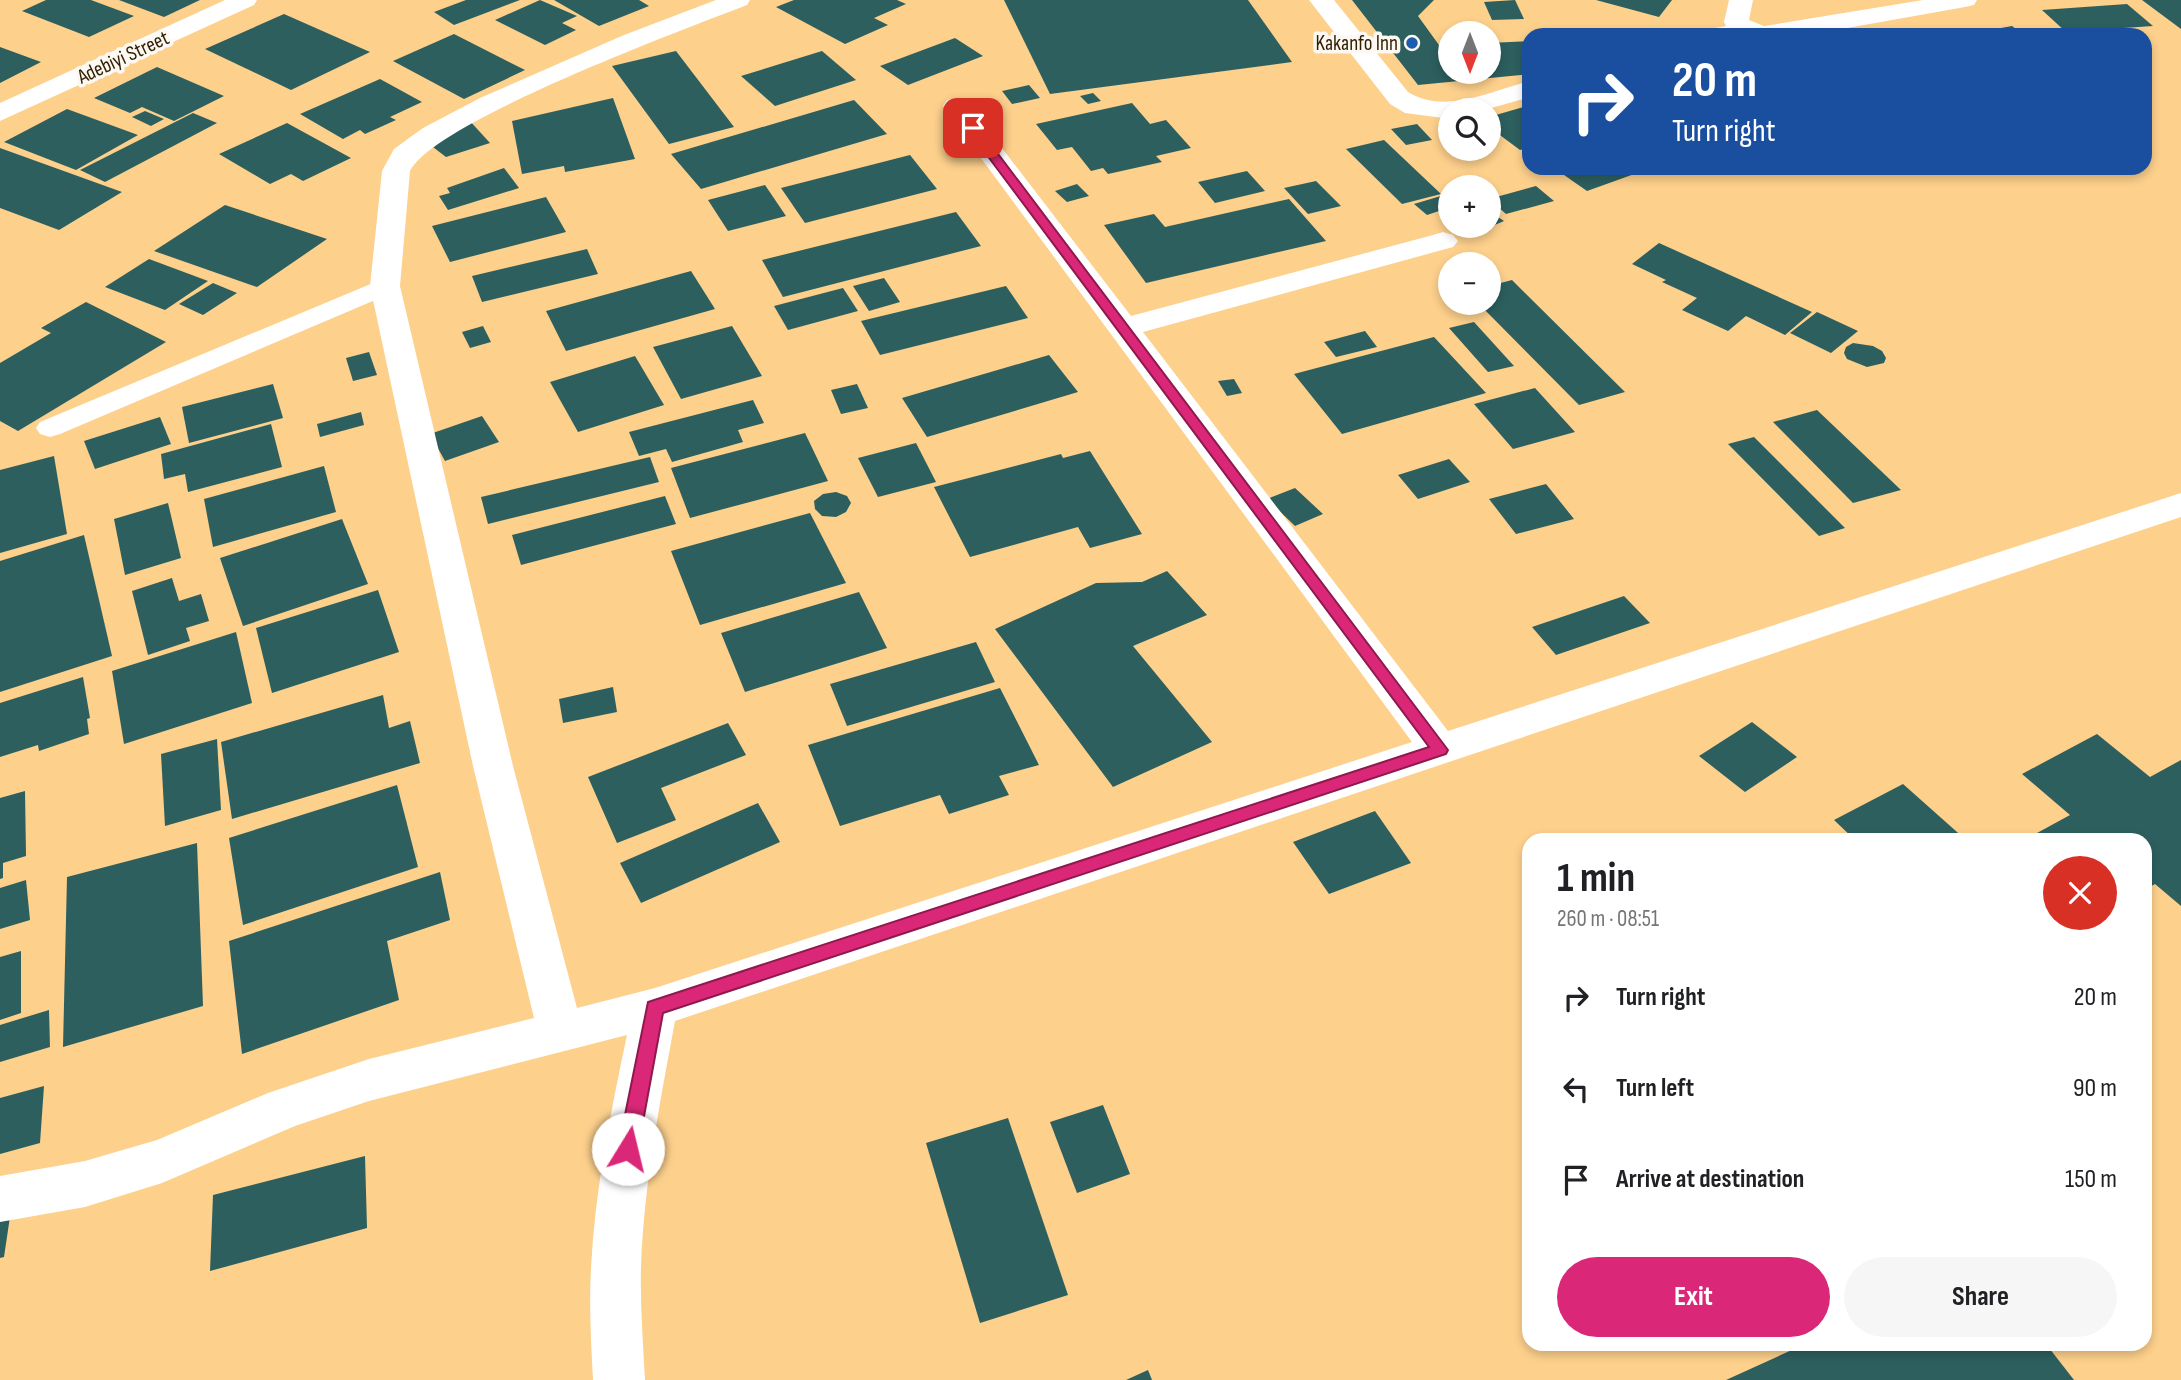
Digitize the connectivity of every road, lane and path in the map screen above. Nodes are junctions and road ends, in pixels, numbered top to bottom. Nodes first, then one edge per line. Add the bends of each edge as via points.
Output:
1 (245, 0) edge
2 (738, 0) edge
3 (1321, 0) edge
4 (1741, 0) edge
5 (1965, 0) edge
6 (1743, 28) edge
7 (1806, 28) edge
8 (1522, 91) edge
9 (1498, 98) edge
10 (956, 106) dead end
11 (1438, 110) edge
12 (0, 113) edge
13 (1443, 241) dead end
14 (385, 286) junction
15 (1123, 328) junction
16 (50, 428) dead end
17 (2181, 505) edge
18 (1440, 750) junction
19 (655, 1008) junction
20 (560, 1031) junction
21 (0, 1199) edge
22 (619, 1380) edge

1 - 12 street, Adebiyi Street
2 - 14 street via 633,40 489,104 404,155 396,171
3 - 11 street via 1399,98 1414,107
4 - 6 street via 1736,22
5 - 7 street
8 - 9 street
10 - 15 street
13 - 15 street
14 - 16 lane
14 - 20 street via 493,766
15 - 18 street
17 - 18 street
18 - 19 street
19 - 20 street
19 - 22 street via 622,1194 617,1254
20 - 21 street via 369,1080 285,1108 162,1161 85,1184

